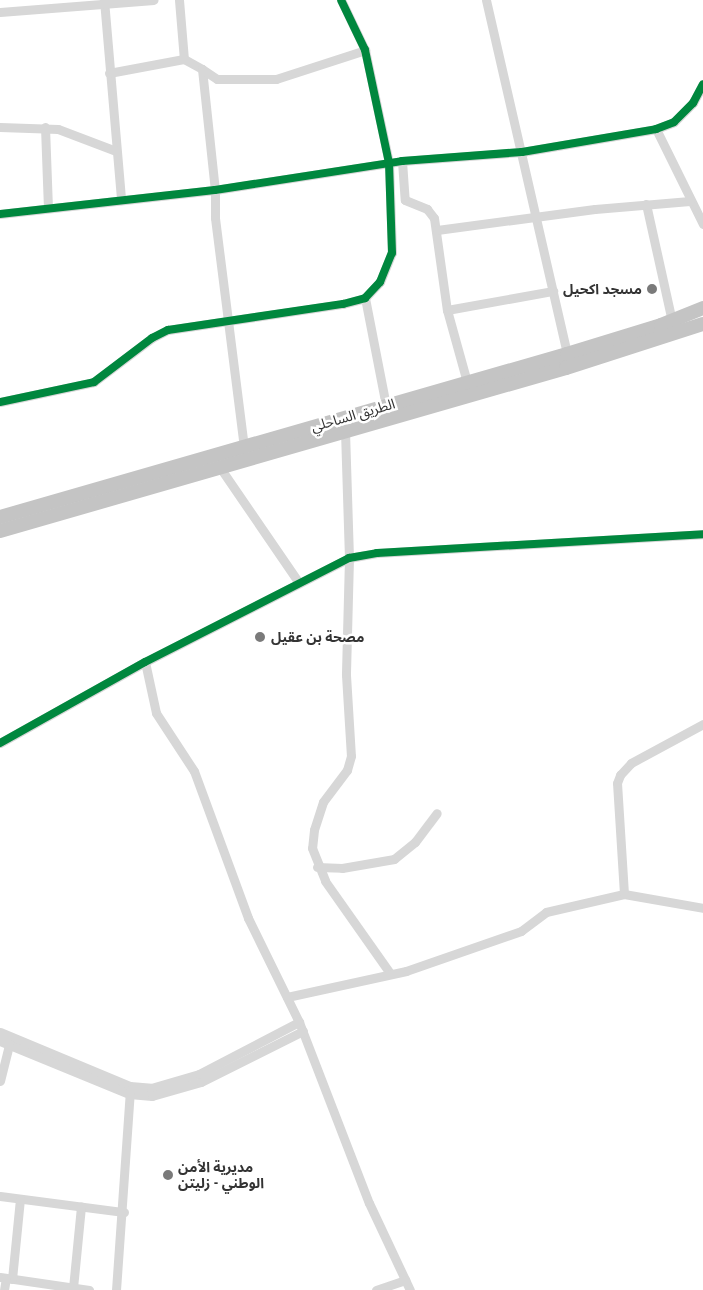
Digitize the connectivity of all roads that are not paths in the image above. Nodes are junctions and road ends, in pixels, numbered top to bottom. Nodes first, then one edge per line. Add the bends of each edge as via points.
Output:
1 (154, 0) edge
2 (179, 0) edge
3 (341, 0) edge
4 (486, 0) edge
5 (104, 3) edge
6 (0, 12) edge
7 (365, 50) junction
8 (184, 59) junction
9 (202, 69) junction
10 (109, 73) junction
11 (703, 84) edge
12 (0, 127) edge
13 (45, 127) junction
14 (656, 129) junction
15 (116, 151) junction
16 (522, 152) junction
17 (402, 161) junction
18 (389, 163) junction
19 (215, 190) junction
20 (121, 200) junction
21 (690, 201) junction
22 (646, 204) junction
23 (48, 208) junction
24 (0, 214) edge
25 (534, 219) junction
26 (703, 224) edge
27 (437, 230) junction
28 (553, 291) junction
29 (365, 298) junction
30 (703, 308) edge
31 (447, 310) junction
32 (230, 320) junction
33 (672, 321) junction
34 (703, 324) edge
35 (567, 354) junction
36 (467, 382) junction
37 (0, 402) edge
38 (386, 406) junction
39 (345, 432) junction
40 (244, 446) junction
41 (221, 469) junction
42 (0, 517) edge
43 (0, 531) edge
44 (703, 534) edge
45 (349, 558) junction
46 (300, 582) junction
47 (145, 662) junction
48 (703, 724) edge
49 (0, 743) edge
50 (438, 813) dead end
51 (317, 867) junction
52 (624, 894) junction
53 (703, 908) edge
54 (390, 973) junction
55 (287, 997) junction
56 (299, 1022) junction
57 (303, 1031) junction
58 (0, 1032) edge
59 (0, 1041) edge
60 (10, 1045) junction
61 (0, 1082) edge
62 (129, 1090) junction
63 (0, 1196) edge
64 (20, 1198) junction
65 (81, 1206) junction
66 (124, 1212) junction
67 (6, 1278) edge
68 (405, 1280) junction
69 (81, 1289) edge
70 (4, 1290) edge
71 (116, 1290) edge
72 (376, 1290) edge
73 (410, 1290) edge

1 - 5 street
2 - 8 street
3 - 7 street
4 - 16 street
5 - 6 street
5 - 10 street
7 - 9 street via 276,79 217,78
7 - 18 street
8 - 9 street
8 - 10 street
9 - 19 street
10 - 15 street
11 - 14 street via 693,103 674,122
12 - 13 street
13 - 15 street
13 - 23 street
14 - 16 street
14 - 21 street
15 - 20 street
16 - 17 street
16 - 25 street
17 - 18 street
17 - 27 street via 405,200 432,213
18 - 19 street
18 - 29 street via 392,253 380,282
19 - 20 street
19 - 32 street via 215,218
20 - 23 street
21 - 22 street
21 - 26 street
22 - 25 street
22 - 33 street
23 - 24 street
25 - 27 street
25 - 28 street
27 - 31 street
28 - 31 street
28 - 35 street
29 - 32 street
29 - 38 street
30 - 33 highway, الطريق الساحلي
31 - 36 street
32 - 37 street via 168,330 152,338 94,382
32 - 40 street
33 - 35 highway, الطريق الساحلي
34 - 39 highway, الطريق الساحلي via 566,368
35 - 36 highway, الطريق الساحلي
36 - 38 highway, الطريق الساحلي
38 - 40 highway, الطريق الساحلي
39 - 41 highway, الطريق الساحلي
39 - 45 street
40 - 42 highway, الطريق الساحلي
41 - 43 highway, الطريق الساحلي
41 - 46 street
44 - 45 street via 377,553
45 - 46 street
45 - 51 street via 346,675 351,756 347,770 324,802 314,830 312,848
46 - 47 street
47 - 49 street
47 - 55 street via 156,713 194,771 242,902
48 - 52 street via 631,763 620,775
50 - 51 street via 415,842 394,858 342,868
51 - 54 street
52 - 53 street
52 - 54 street via 546,912 521,931 433,963
54 - 55 street
55 - 56 street
56 - 57 street
56 - 62 street via 199,1074 165,1087
57 - 62 street via 174,1092 152,1096
57 - 68 street via 369,1203
58 - 62 street
59 - 60 street
60 - 61 street
60 - 62 street
62 - 66 street
63 - 64 street
64 - 65 street
64 - 67 street
65 - 66 street
65 - 69 street
66 - 71 street
67 - 69 street
67 - 70 street
68 - 72 street
68 - 73 street

